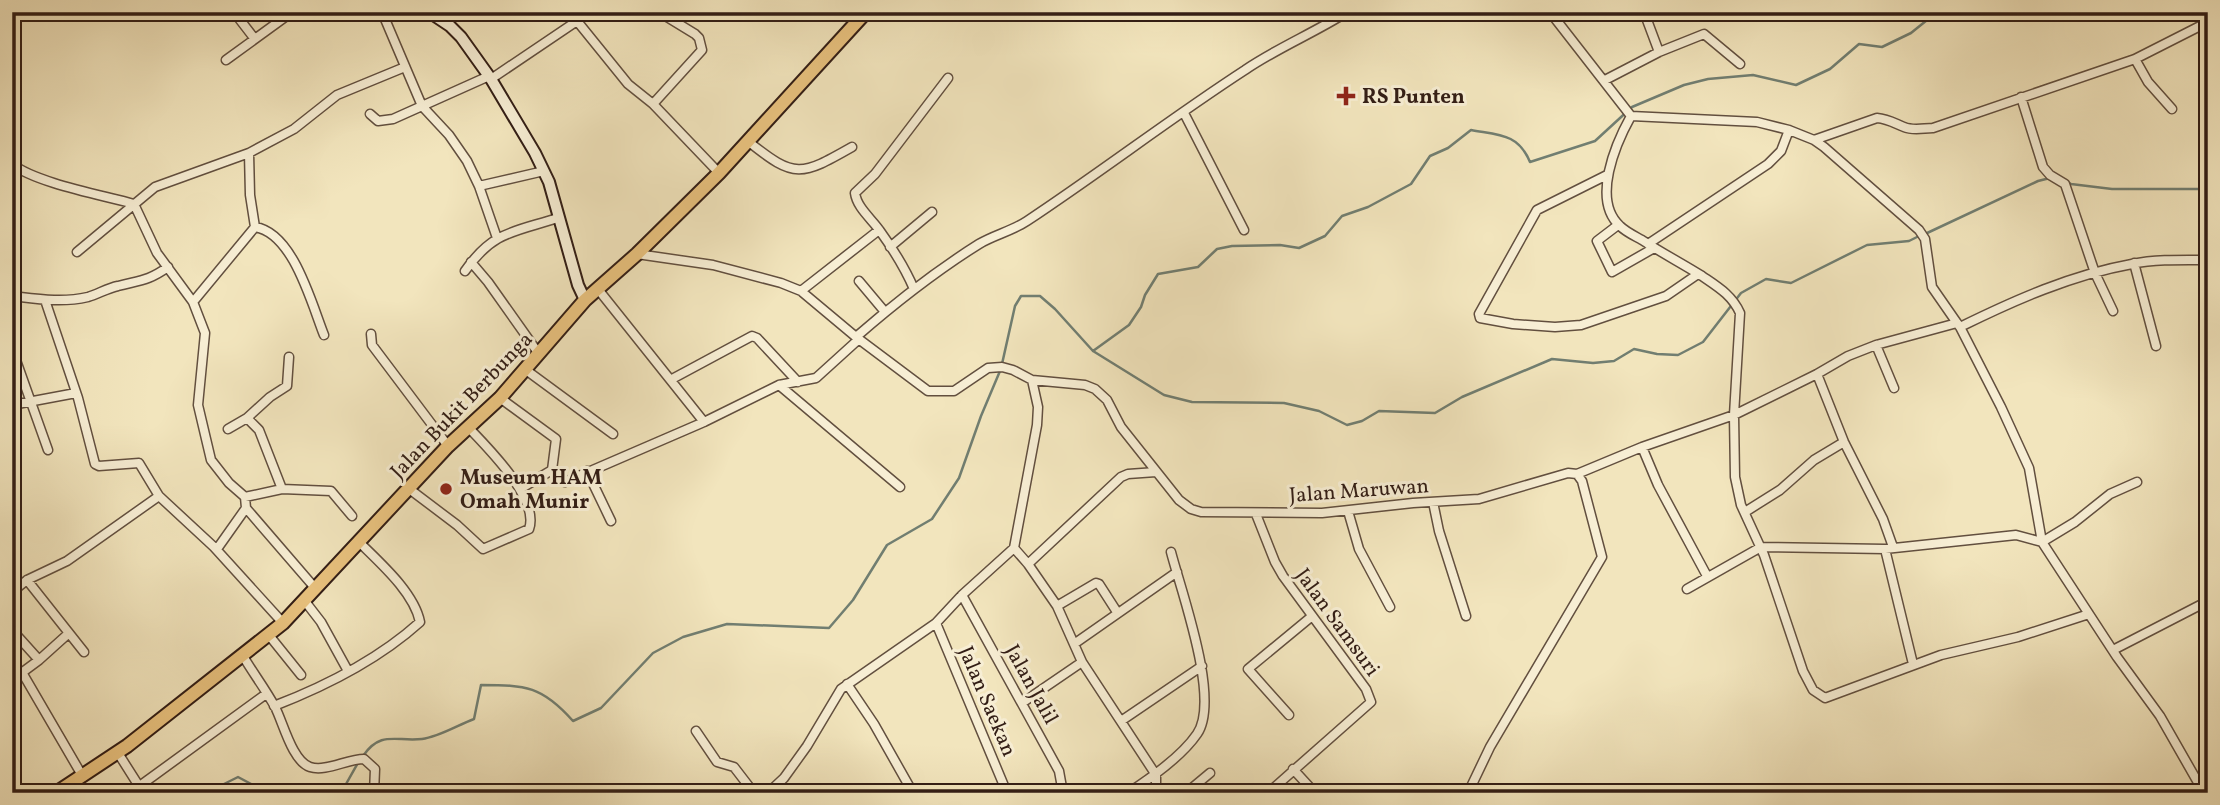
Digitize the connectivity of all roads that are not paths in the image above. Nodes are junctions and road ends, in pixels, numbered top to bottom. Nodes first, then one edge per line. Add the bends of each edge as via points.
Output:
1 (22, 12) edge
2 (234, 12) edge
3 (292, 12) edge
4 (382, 12) edge
5 (429, 12) edge
6 (571, 12) edge
7 (659, 12) edge
8 (866, 12) edge
9 (1347, 12) edge
10 (1644, 12) edge
11 (1554, 14) edge
12 (12, 22) edge
13 (577, 22) junction
14 (2208, 22) edge
15 (254, 38) junction
16 (1660, 52) junction
17 (2135, 59) junction
18 (226, 60) dead end
19 (1740, 64) dead end
20 (405, 67) junction
21 (490, 77) junction
22 (948, 79) dead end
23 (1605, 80) junction
24 (2021, 97) junction
25 (653, 104) junction
26 (422, 106) junction
27 (2172, 109) dead end
28 (1628, 112) junction
29 (1184, 113) junction
30 (370, 114) dead end
31 (1789, 130) junction
32 (1814, 140) junction
33 (749, 142) junction
34 (852, 147) dead end
35 (249, 153) junction
36 (12, 164) edge
37 (544, 172) junction
38 (719, 173) junction
39 (1607, 175) junction
40 (479, 186) junction
41 (134, 204) junction
42 (932, 212) dead end
43 (558, 218) junction
44 (1618, 225) junction
45 (254, 227) junction
46 (879, 230) junction
47 (1244, 230) dead end
48 (497, 238) junction
49 (1651, 246) junction
50 (890, 247) junction
51 (77, 252) dead end
52 (637, 254) junction
53 (2208, 260) edge
54 (471, 262) junction
55 (2134, 263) junction
56 (168, 267) junction
57 (465, 271) dead end
58 (2095, 273) junction
59 (1698, 274) junction
60 (859, 281) dead end
61 (597, 288) junction
62 (915, 289) junction
63 (801, 291) junction
64 (12, 296) edge
65 (45, 300) junction
66 (585, 300) junction
67 (193, 302) junction
68 (2113, 311) dead end
69 (885, 312) junction
70 (1958, 325) junction
71 (371, 334) dead end
72 (324, 335) dead end
73 (858, 338) junction
74 (1875, 345) junction
75 (2156, 346) dead end
76 (12, 349) edge
77 (539, 354) junction
78 (289, 356) dead end
79 (526, 370) junction
80 (1817, 374) junction
81 (672, 379) junction
82 (1032, 380) junction
83 (798, 382) junction
84 (779, 385) junction
85 (1894, 388) dead end
86 (76, 393) junction
87 (500, 398) junction
88 (31, 400) junction
89 (12, 405) edge
90 (1734, 415) junction
91 (247, 418) junction
92 (704, 422) junction
93 (468, 427) junction
94 (228, 429) dead end
95 (613, 434) dead end
96 (1844, 442) junction
97 (448, 446) junction
98 (1642, 447) junction
99 (48, 450) dead end
100 (552, 470) junction
101 (587, 471) junction
102 (1156, 472) junction
103 (1577, 474) junction
104 (2137, 482) dead end
105 (900, 487) dead end
106 (408, 488) junction
107 (282, 489) junction
108 (520, 489) junction
109 (159, 496) junction
110 (245, 497) junction
111 (1433, 502) junction
112 (246, 508) junction
113 (1348, 511) junction
114 (1745, 512) junction
115 (1256, 514) junction
116 (352, 516) dead end
117 (611, 521) dead end
118 (358, 541) junction
119 (2042, 542) junction
120 (1760, 547) junction
121 (1014, 548) junction
122 (1889, 548) junction
123 (217, 549) junction
124 (1171, 552) dead end
125 (1028, 564) junction
126 (1177, 572) junction
127 (1707, 576) junction
128 (27, 580) junction
129 (315, 588) junction
130 (1687, 589) dead end
131 (12, 592) edge
132 (962, 595) junction
133 (304, 600) junction
134 (2208, 601) edge
135 (1056, 606) junction
136 (1390, 607) dead end
137 (1117, 612) junction
138 (2089, 614) junction
139 (1466, 616) dead end
140 (1311, 617) junction
141 (283, 623) junction
142 (936, 623) junction
143 (12, 630) edge
144 (69, 633) junction
145 (268, 634) junction
146 (1074, 644) junction
147 (2113, 650) junction
148 (85, 652) dead end
149 (243, 656) junction
150 (39, 660) junction
151 (1082, 662) junction
152 (1913, 664) junction
153 (1202, 666) junction
154 (348, 671) junction
155 (23, 674) junction
156 (301, 675) dead end
157 (12, 680) edge
158 (846, 684) junction
159 (266, 694) junction
160 (1022, 703) junction
161 (274, 706) junction
162 (1289, 715) dead end
163 (1121, 721) junction
164 (696, 731) dead end
165 (118, 752) junction
166 (1293, 769) junction
167 (1210, 773) dead end
168 (1156, 775) junction
169 (83, 777) junction
170 (56, 793) edge
171 (374, 793) edge
172 (754, 793) edge
173 (768, 793) edge
174 (913, 793) edge
175 (1007, 793) edge
176 (1063, 793) edge
177 (1128, 793) edge
178 (1156, 793) edge
179 (1186, 793) edge
180 (1268, 793) edge
181 (1315, 793) edge
182 (1468, 793) edge
183 (2204, 793) edge

1 - 12 street
2 - 15 street
3 - 15 street
4 - 20 street
5 - 21 street via 456,32
6 - 13 street
7 - 25 street via 695,34 702,50
8 - 33 main road, Jalan Bukit Berbunga
9 - 29 street via 1246,69
10 - 16 street
11 - 23 street
13 - 21 street
13 - 25 street via 628,83
14 - 17 street
15 - 18 street
16 - 19 street via 1706,34
16 - 23 street
17 - 24 street
17 - 27 street
20 - 26 street
20 - 35 street via 337,95 294,129
21 - 26 street
21 - 37 street
22 - 46 street via 855,193
23 - 28 street
24 - 32 street via 1933,128 1914,129 1877,118
24 - 58 street via 2043,167 2065,184
25 - 38 street
26 - 30 street via 386,120 378,121
26 - 40 street via 455,143
28 - 31 street via 1757,122
28 - 39 street
29 - 47 street
29 - 62 street via 1023,223 982,242
31 - 32 street
31 - 49 street via 1781,151 1768,163
32 - 70 street via 1919,230 1925,239 1932,287
33 - 34 street via 774,163 792,170 811,167
33 - 38 main road, Jalan Bukit Berbunga
35 - 41 street via 155,187
35 - 45 street
36 - 41 street via 39,178
37 - 40 street
37 - 43 street
38 - 52 main road, Jalan Bukit Berbunga
39 - 44 street via 1611,214
39 - 59 street via 1537,210 1480,318 1555,327 1581,325 1666,296
40 - 48 street
41 - 51 street
41 - 56 street
42 - 50 street
43 - 48 street
43 - 66 street
44 - 49 street
44 - 49 street via 1597,241 1612,273
45 - 67 street
45 - 72 street via 271,232 285,246
46 - 50 street
46 - 63 street
48 - 54 street
49 - 59 street
50 - 62 street
52 - 61 main road, Jalan Bukit Berbunga
52 - 63 street via 713,265
53 - 55 street, Jalan Maruwan
54 - 57 street
54 - 77 street
55 - 58 street, Jalan Maruwan
55 - 75 street
56 - 65 street via 149,279 89,296
56 - 67 street
58 - 68 street
58 - 70 street, Jalan Maruwan via 2031,293
59 - 90 street via 1726,292 1740,313
60 - 69 street
61 - 66 main road, Jalan Bukit Berbunga
61 - 81 street
62 - 69 street
63 - 73 street, Jalan Maruwan
64 - 65 street
65 - 86 street
66 - 77 main road, Jalan Bukit Berbunga
67 - 110 street via 206,337 198,405 211,460
69 - 73 street
70 - 74 street, Jalan Maruwan
70 - 119 street via 2029,468
71 - 97 street via 372,345
73 - 82 street, Jalan Maruwan via 923,389 934,392 954,391 994,367
73 - 83 street via 816,378
74 - 80 street, Jalan Maruwan
74 - 85 street
76 - 88 street
77 - 79 main road, Jalan Bukit Berbunga
78 - 91 street via 287,386
79 - 87 main road, Jalan Bukit Berbunga
79 - 95 street
80 - 90 street, Jalan Maruwan
80 - 96 street
81 - 83 street via 752,336
81 - 92 street
82 - 102 street, Jalan Maruwan via 1085,385 1101,394
82 - 121 street via 1037,425
83 - 84 street
84 - 92 street
84 - 105 street
86 - 88 street
86 - 109 street via 95,464 137,462
87 - 93 main road, Jalan Bukit Berbunga
87 - 100 street via 556,439
88 - 89 street
88 - 99 street
90 - 98 street, Jalan Maruwan
90 - 114 street via 1735,477
91 - 94 street
91 - 107 street via 259,430
92 - 101 street
93 - 97 main road, Jalan Bukit Berbunga
93 - 108 street
96 - 114 street
96 - 122 street via 1883,519
97 - 106 main road, Jalan Bukit Berbunga
98 - 103 street, Jalan Maruwan
98 - 127 street
100 - 101 street via 565,482
100 - 108 street
101 - 117 street
102 - 115 street, Jalan Maruwan via 1191,509
102 - 125 street via 1121,477
103 - 111 street, Jalan Maruwan via 1479,499
103 - 182 street via 1583,481 1602,557 1490,747
104 - 119 street via 2110,494
106 - 108 street via 485,549 531,527
106 - 118 main road, Jalan Bukit Berbunga
107 - 110 street
107 - 116 street via 333,492
109 - 123 street
109 - 128 street via 67,562
110 - 112 street
111 - 113 street, Jalan Maruwan
111 - 139 street
112 - 123 street
112 - 129 street
113 - 115 street, Jalan Maruwan
113 - 136 street via 1359,549
114 - 120 street
115 - 140 street, Jalan Samsuri via 1275,562
118 - 129 main road, Jalan Bukit Berbunga
118 - 154 street via 391,573 421,621
119 - 122 street via 2016,535
119 - 138 street
120 - 122 street
120 - 127 street
120 - 152 street via 1803,671 1817,695 1825,698
121 - 125 street
121 - 132 street
122 - 152 street
123 - 141 street
124 - 126 street
125 - 135 street
126 - 137 street
126 - 153 street
127 - 130 street
128 - 131 street
128 - 144 street
129 - 133 main road, Jalan Bukit Berbunga
132 - 142 street
132 - 160 street, Jalan Jalil
133 - 141 main road, Jalan Bukit Berbunga
133 - 154 street
134 - 147 street
135 - 137 street via 1096,583
135 - 146 street
137 - 146 street
138 - 147 street
138 - 152 street
140 - 162 street via 1248,669
140 - 166 street, Jalan Samsuri via 1371,702
141 - 145 main road, Jalan Bukit Berbunga
142 - 158 street
142 - 175 street, Jalan Saekan
143 - 150 street
144 - 148 street
144 - 150 street
145 - 149 main road, Jalan Bukit Berbunga
145 - 156 street
146 - 151 street
147 - 183 street via 2160,716
149 - 159 street
149 - 165 main road, Jalan Bukit Berbunga
150 - 155 street
151 - 160 street
151 - 163 street
153 - 163 street
153 - 168 street via 1204,712 1199,733
154 - 161 street
155 - 157 street
155 - 169 street
158 - 173 street via 807,746
158 - 174 street
159 - 161 street
159 - 165 street via 141,785
160 - 176 street, Jalan Jalil via 1062,776
161 - 171 street via 285,734 308,766 360,759 375,769
163 - 168 street
164 - 172 street via 717,762 734,767
165 - 169 main road, Jalan Bukit Berbunga
166 - 180 street, Jalan Samsuri
166 - 181 street
167 - 179 street
168 - 177 street
168 - 178 street
169 - 170 main road, Jalan Bukit Berbunga

